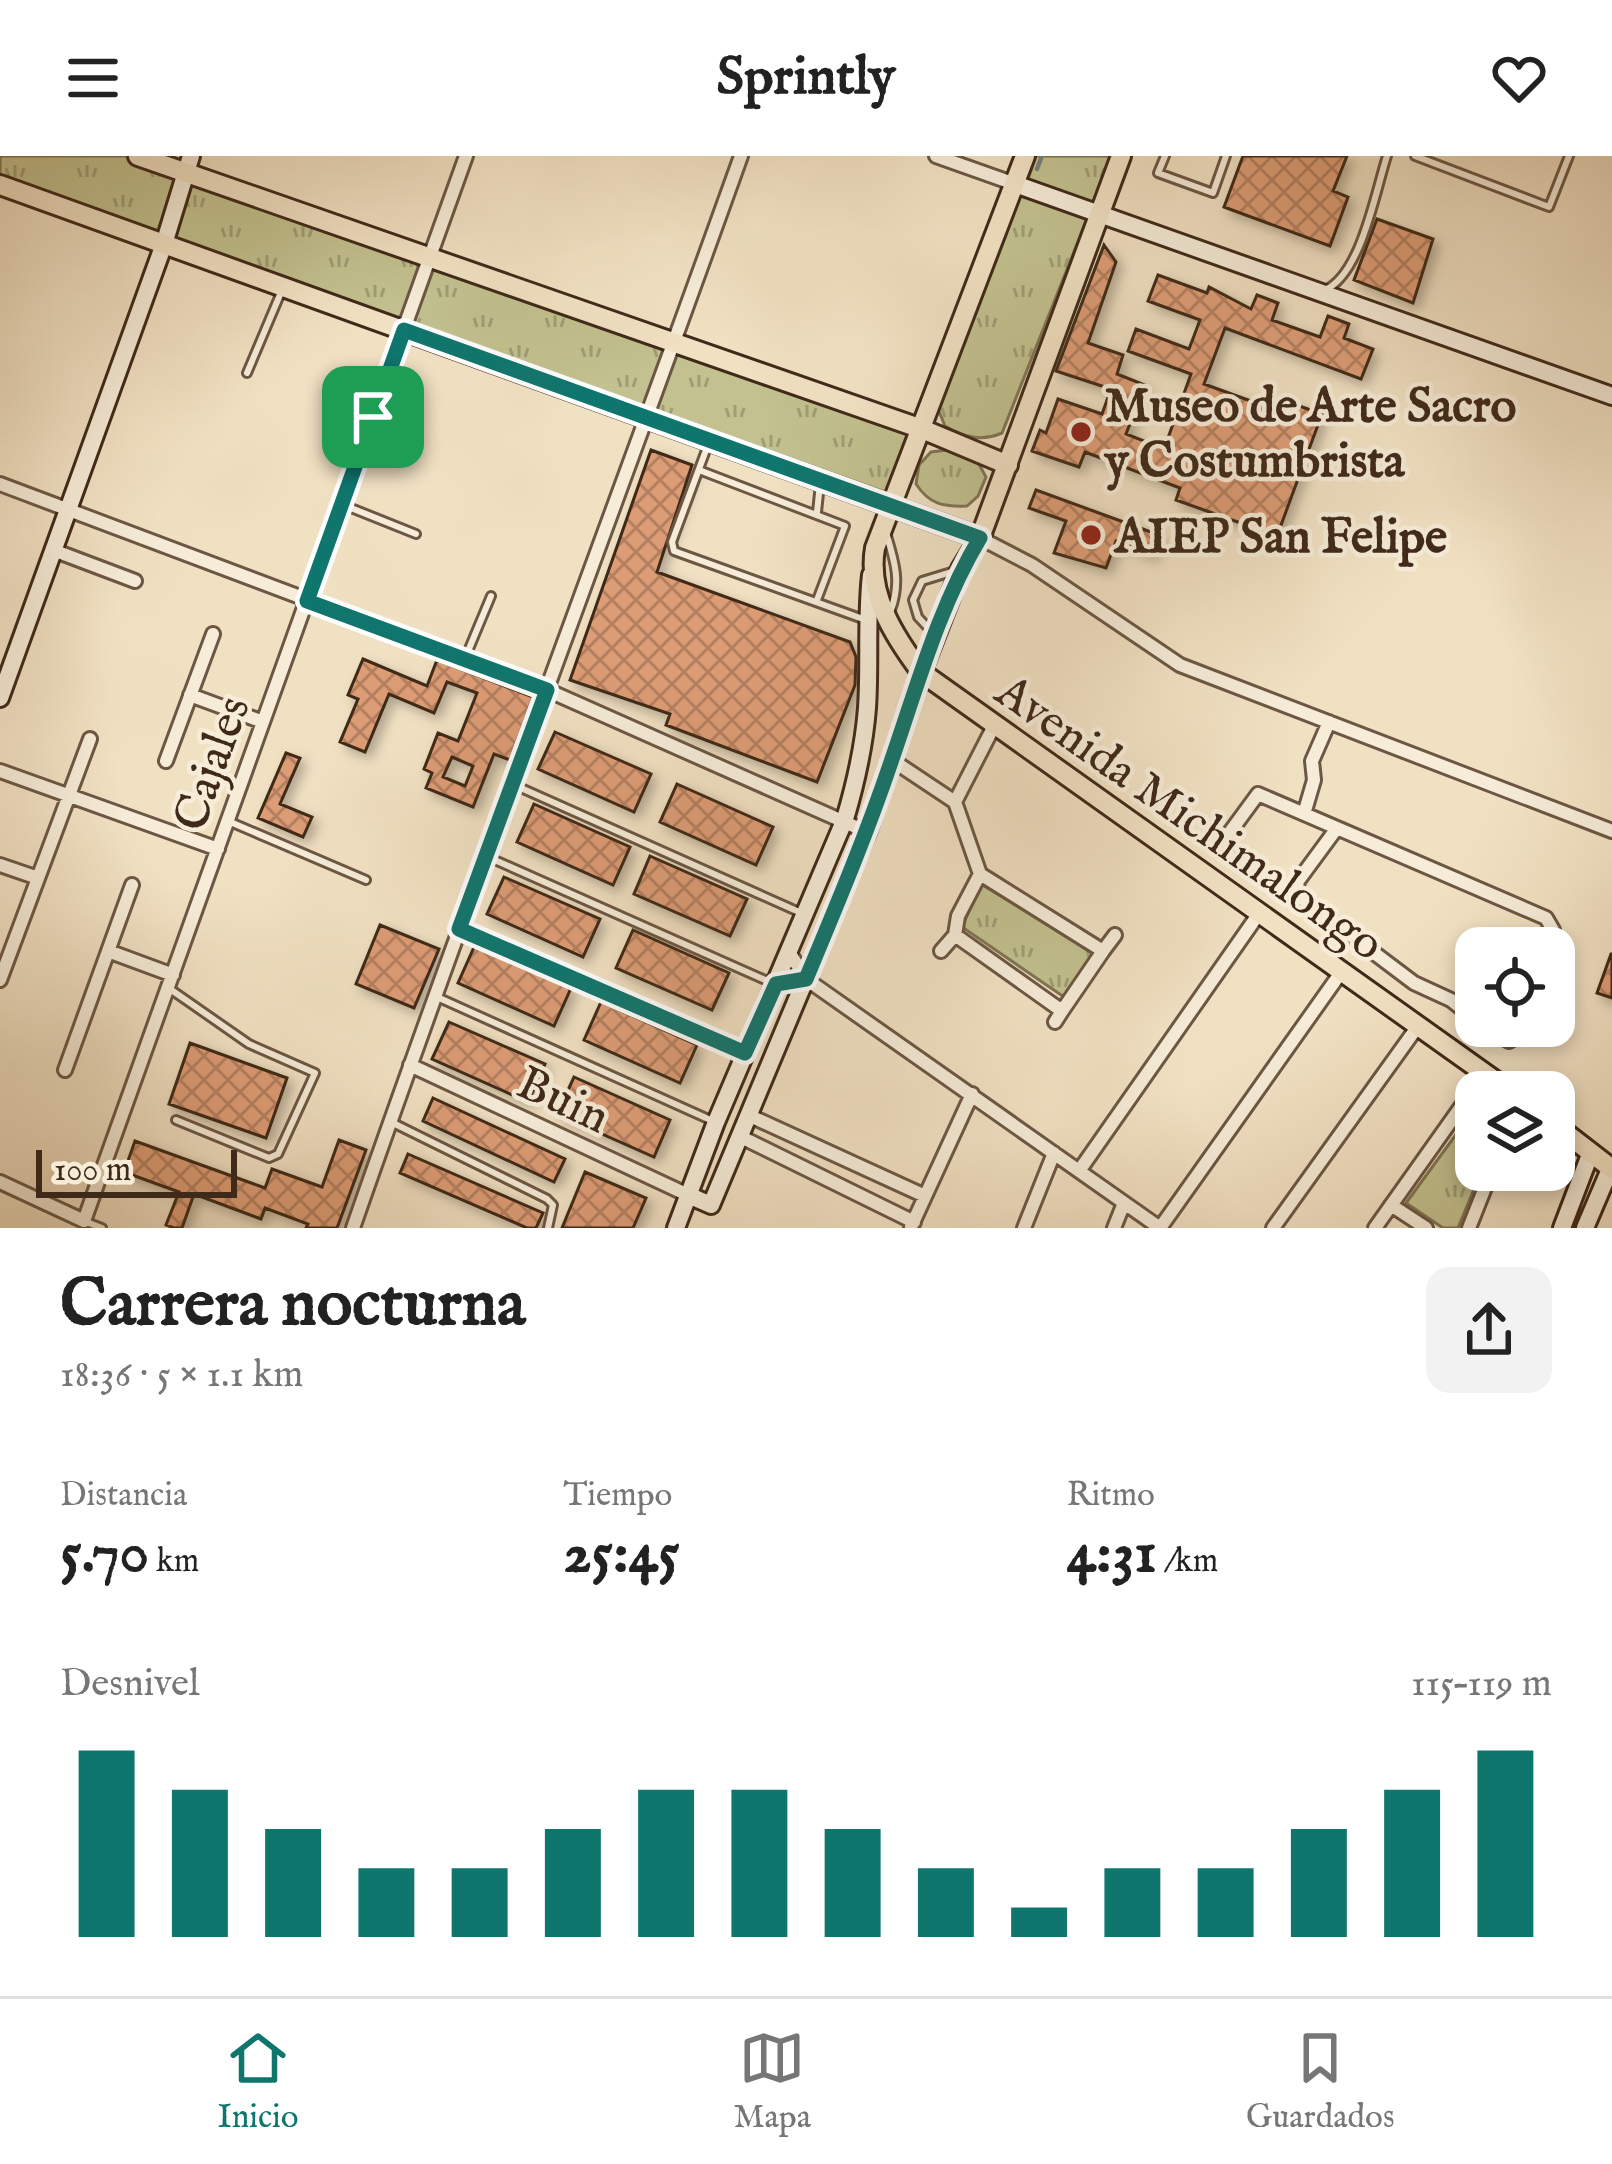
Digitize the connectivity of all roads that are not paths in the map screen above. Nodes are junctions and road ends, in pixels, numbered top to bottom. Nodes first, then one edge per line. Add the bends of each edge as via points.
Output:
1 (138, 156) edge
2 (466, 156) edge
3 (741, 156) edge
4 (935, 156) edge
5 (1025, 156) edge
6 (1121, 156) edge
7 (1165, 156) edge
8 (1226, 156) edge
9 (1387, 156) edge
10 (1415, 156) edge
11 (1569, 156) edge
12 (188, 164) edge
13 (1015, 184) junction
14 (0, 185) edge
15 (1100, 214) junction
16 (164, 244) junction
17 (430, 257) junction
18 (284, 287) junction
19 (1316, 294) junction
20 (404, 330) junction
21 (674, 342) junction
22 (247, 373) dead end
23 (1612, 396) edge
24 (648, 418) junction
25 (922, 429) junction
26 (710, 440) junction
27 (1008, 465) junction
28 (699, 470) junction
29 (820, 480) junction
30 (0, 484) edge
31 (341, 504) junction
32 (893, 506) junction
33 (68, 510) junction
34 (817, 514) junction
35 (884, 526) junction
36 (416, 534) dead end
37 (980, 538) junction
38 (53, 550) junction
39 (962, 569) junction
40 (135, 581) dead end
41 (491, 596) dead end
42 (307, 601) junction
43 (816, 601) junction
44 (876, 621) junction
45 (213, 634) dead end
46 (936, 636) junction
47 (465, 660) junction
48 (921, 672) junction
49 (547, 690) junction
50 (190, 695) junction
51 (0, 698) edge
52 (263, 722) junction
53 (1329, 722) junction
54 (995, 724) junction
55 (90, 739) dead end
56 (166, 760) dead end
57 (892, 760) junction
58 (0, 771) edge
59 (512, 784) junction
60 (69, 796) junction
61 (955, 802) junction
62 (1304, 814) junction
63 (844, 819) junction
64 (228, 821) junction
65 (1336, 828) junction
66 (1612, 831) edge
67 (867, 832) junction
68 (1231, 845) dead end
69 (218, 849) junction
70 (486, 856) junction
71 (0, 865) edge
72 (980, 874) junction
73 (38, 878) junction
74 (366, 880) dead end
75 (132, 885) dead end
76 (1260, 912) junction
77 (804, 915) junction
78 (1551, 927) edge
79 (459, 929) junction
80 (955, 934) junction
81 (1114, 934) dead end
82 (7, 940) edge
83 (108, 951) junction
84 (941, 951) dead end
85 (1103, 951) junction
86 (789, 952) junction
87 (1342, 970) junction
88 (806, 979) junction
89 (0, 980) edge
90 (170, 981) junction
91 (776, 984) junction
92 (433, 996) junction
93 (1455, 1004) edge
94 (1418, 1026) junction
95 (745, 1053) junction
96 (410, 1065) junction
97 (64, 1070) dead end
98 (1482, 1071) edge
99 (972, 1094) junction
100 (748, 1115) junction
101 (1455, 1115) edge
102 (176, 1120) dead end
103 (390, 1122) junction
104 (716, 1122) junction
105 (739, 1136) junction
106 (1575, 1139) edge
107 (1592, 1152) junction
108 (1054, 1153) junction
109 (1611, 1168) edge
110 (1078, 1172) junction
111 (0, 1182) edge
112 (1484, 1191) edge
113 (688, 1195) junction
114 (925, 1196) junction
115 (1124, 1203) junction
116 (1391, 1205) junction
117 (84, 1221) junction
118 (912, 1225) edge
119 (102, 1228) edge
120 (353, 1228) edge
121 (548, 1228) edge
122 (676, 1228) edge
123 (1024, 1228) edge
124 (1114, 1228) edge
125 (1160, 1228) edge
126 (1273, 1228) edge
127 (1375, 1228) edge
128 (1426, 1228) edge
129 (1469, 1228) edge
130 (1562, 1228) edge
131 (1585, 1228) edge

1 - 12 main road
2 - 17 street, Cajales
3 - 21 street
4 - 13 street
5 - 13 main road
6 - 15 main road
7 - 8 lane via 1159,173 1213,193
9 - 19 lane via 1351,268
10 - 11 lane via 1550,207
12 - 16 street
12 - 17 main road
13 - 15 street
13 - 25 main road
14 - 16 main road
15 - 19 street
15 - 27 main road
16 - 18 main road
16 - 33 street
17 - 20 street, Cajales
17 - 21 main road
18 - 20 main road
18 - 22 lane
19 - 23 street
20 - 24 main road
20 - 31 street, Cajales
21 - 24 street
21 - 25 main road
24 - 26 main road
24 - 49 street
25 - 27 main road
25 - 32 main road
26 - 28 lane
26 - 29 main road
27 - 37 main road
28 - 34 lane
28 - 43 lane via 674,551
29 - 32 main road
29 - 34 lane
30 - 33 street
31 - 36 lane
31 - 42 street, Cajales
32 - 35 main road
32 - 37 main road
33 - 38 street
33 - 42 street
34 - 43 lane via 845,526
35 - 44 main road, Avenida Michimalongo via 872,568
35 - 44 lane via 896,597
37 - 39 main road
37 - 53 street via 1180,665
38 - 40 street
38 - 51 street
39 - 46 main road
39 - 46 lane via 922,581 913,600
41 - 47 lane
42 - 47 street
42 - 52 street, Cajales
43 - 44 lane
44 - 48 main road, Avenida Michimalongo
44 - 63 street via 857,778
45 - 50 street
46 - 48 main road
47 - 49 street
48 - 54 main road, Avenida Michimalongo
48 - 57 street
49 - 59 street
49 - 63 street
50 - 52 street
50 - 56 street
52 - 64 street, Cajales
53 - 62 street via 1312,761
53 - 66 street
54 - 61 street
54 - 76 main road, Avenida Michimalongo
55 - 60 street
57 - 61 street
57 - 67 street
58 - 60 street
59 - 70 street
59 - 77 lane
60 - 69 street
60 - 73 street
61 - 72 street
62 - 65 street
62 - 68 street via 1258,794 1226,839
63 - 67 street
63 - 77 street
64 - 69 street, Cajales
64 - 74 lane
65 - 78 street
65 - 93 street via 1296,894 1414,983
67 - 88 street
69 - 90 street, Cajales
70 - 79 street
70 - 91 lane
71 - 73 street
72 - 80 street
72 - 85 street
73 - 82 street
75 - 83 street
76 - 87 main road, Avenida Michimalongo
76 - 110 street
77 - 86 street
79 - 92 street
79 - 95 lane
80 - 84 street
80 - 85 street via 1059,1017
81 - 85 street
82 - 89 street
83 - 90 street
83 - 97 street
86 - 88 street
86 - 91 street
87 - 94 main road, Avenida Michimalongo
87 - 125 street
88 - 91 street
88 - 99 street
88 - 100 street
90 - 102 lane via 249,1044 315,1072 278,1154 269,1158
90 - 117 street, Cajales
91 - 95 street
92 - 96 street
92 - 104 lane
94 - 98 main road, Avenida Michimalongo
94 - 126 street
95 - 104 street
96 - 103 street
96 - 113 street, Buin
99 - 108 street
99 - 114 street
100 - 105 street
100 - 114 street
101 - 116 street
103 - 120 street
103 - 121 lane via 548,1199
104 - 113 street
105 - 113 street via 711,1205
105 - 118 street
106 - 107 main road
107 - 109 main road
107 - 130 street
108 - 110 street
108 - 123 street
109 - 131 street
110 - 115 street
111 - 117 street
112 - 129 street
113 - 122 street
114 - 118 street
115 - 124 street
115 - 125 street
116 - 127 street
116 - 128 street
117 - 119 lane

